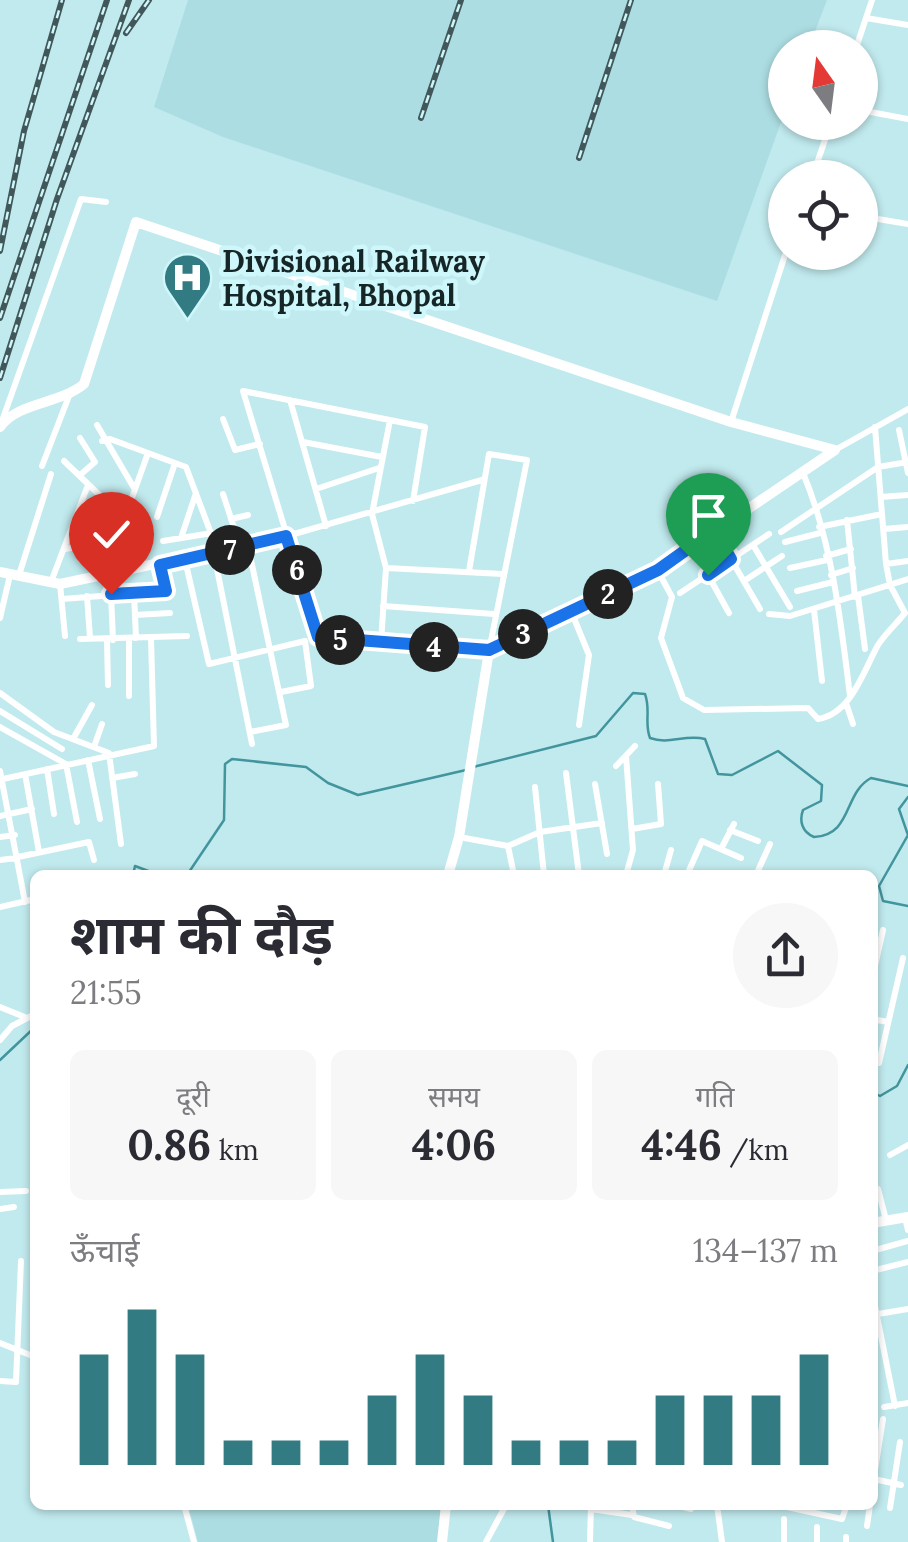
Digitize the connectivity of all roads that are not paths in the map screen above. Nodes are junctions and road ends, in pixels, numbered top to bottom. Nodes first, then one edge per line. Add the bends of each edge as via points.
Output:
1 (872, 0) edge
2 (866, 18) junction
3 (908, 25) edge
4 (862, 30) edge
5 (878, 113) edge
6 (908, 118) edge
7 (106, 202) dead end
8 (878, 219) edge
9 (908, 224) edge
10 (780, 270) edge
11 (69, 396) junction
12 (290, 400) junction
13 (908, 409) edge
14 (223, 419) dead end
15 (390, 420) junction
16 (731, 422) junction
17 (1, 425) edge
18 (96, 425) dead end
19 (875, 427) junction
20 (899, 430) dead end
21 (80, 438) dead end
22 (102, 441) junction
23 (303, 442) junction
24 (260, 444) junction
25 (835, 450) junction
26 (148, 453) junction
27 (382, 457) junction
28 (64, 461) dead end
29 (176, 463) junction
30 (907, 463) edge
31 (42, 466) dead end
32 (878, 466) junction
33 (380, 468) junction
34 (803, 473) junction
35 (51, 474) dead end
36 (908, 474) edge
37 (80, 475) junction
38 (482, 480) junction
39 (88, 484) junction
40 (134, 488) junction
41 (316, 489) junction
42 (196, 492) junction
43 (223, 494) dead end
44 (908, 495) edge
45 (881, 497) junction
46 (413, 501) junction
47 (130, 506) dead end
48 (817, 506) junction
49 (372, 514) junction
50 (882, 514) junction
51 (248, 515) dead end
52 (76, 516) junction
53 (157, 516) dead end
54 (231, 519) junction
55 (847, 520) junction
56 (326, 526) junction
57 (908, 528) edge
58 (884, 529) junction
59 (714, 530) junction
60 (820, 530) junction
61 (781, 532) dead end
62 (212, 533) junction
63 (769, 534) dead end
64 (286, 536) junction
65 (181, 538) junction
66 (112, 541) dead end
67 (163, 542) dead end
68 (785, 542) dead end
69 (753, 545) junction
70 (245, 546) junction
71 (851, 548) junction
72 (64, 550) junction
73 (216, 553) junction
74 (782, 556) dead end
75 (827, 558) junction
76 (731, 559) junction
77 (185, 560) junction
78 (908, 563) edge
79 (886, 564) junction
80 (160, 565) junction
81 (766, 567) junction
82 (386, 568) junction
83 (790, 568) dead end
84 (853, 568) junction
85 (658, 570) junction
86 (469, 571) junction
87 (10, 574) edge
88 (504, 574) junction
89 (708, 575) junction
90 (832, 578) junction
91 (908, 579) edge
92 (744, 581) junction
93 (56, 583) junction
94 (890, 585) junction
95 (796, 592) dead end
96 (134, 593) junction
97 (680, 593) dead end
98 (111, 594) junction
99 (87, 596) junction
100 (857, 597) junction
101 (62, 598) junction
102 (908, 599) edge
103 (899, 602) junction
104 (838, 603) junction
105 (384, 606) junction
106 (790, 607) dead end
107 (760, 609) dead end
108 (814, 610) junction
109 (572, 611) junction
110 (170, 613) dead end
111 (729, 613) dead end
112 (494, 614) junction
113 (769, 614) dead end
114 (135, 616) junction
115 (0, 618) edge
116 (65, 636) dead end
117 (188, 636) dead end
118 (90, 638) junction
119 (132, 638) junction
120 (151, 638) junction
121 (80, 639) dead end
122 (110, 640) junction
123 (381, 644) junction
124 (272, 648) junction
125 (865, 649) dead end
126 (489, 650) junction
127 (237, 656) junction
128 (822, 681) dead end
129 (108, 686) dead end
130 (280, 692) junction
131 (0, 694) edge
132 (129, 696) dead end
133 (848, 699) junction
134 (92, 705) dead end
135 (0, 711) edge
136 (102, 724) dead end
137 (853, 724) dead end
138 (579, 725) dead end
139 (0, 727) edge
140 (250, 732) junction
141 (72, 739) junction
142 (252, 744) dead end
143 (636, 746) dead end
144 (94, 747) junction
145 (62, 748) dead end
146 (109, 753) junction
147 (626, 756) junction
148 (88, 760) junction
149 (66, 764) junction
150 (616, 766) dead end
151 (47, 769) junction
152 (566, 773) dead end
153 (26, 774) junction
154 (134, 774) dead end
155 (1, 775) edge
156 (112, 778) junction
157 (596, 784) dead end
158 (658, 784) dead end
159 (535, 787) dead end
160 (3, 792) edge
161 (32, 809) junction
162 (12, 814) junction
163 (54, 814) dead end
164 (0, 816) edge
165 (100, 820) dead end
166 (77, 822) dead end
167 (602, 823) junction
168 (573, 828) junction
169 (632, 829) junction
170 (540, 832) junction
171 (15, 835) junction
172 (0, 838) edge
173 (459, 838) junction
174 (758, 841) dead end
175 (120, 844) dead end
176 (770, 844) dead end
177 (508, 846) junction
178 (672, 850) dead end
179 (721, 850) junction
180 (39, 852) junction
181 (607, 854) dead end
182 (17, 857) junction
183 (741, 858) dead end
184 (0, 860) edge
185 (94, 860) dead end
186 (449, 870) edge
187 (513, 870) edge
188 (544, 870) edge
189 (578, 870) edge
190 (627, 870) edge
191 (666, 870) edge
192 (688, 870) edge
193 (758, 870) edge
194 (30, 900) edge
195 (25, 902) junction
196 (0, 907) edge
197 (882, 930) dead end
198 (878, 950) edge
199 (903, 958) dead end
200 (0, 1007) edge
201 (30, 1016) edge
202 (30, 1017) edge
203 (878, 1020) edge
204 (888, 1022) junction
205 (0, 1040) edge
206 (879, 1062) dead end
207 (908, 1144) edge
208 (890, 1155) dead end
209 (878, 1190) dead end
210 (26, 1191) dead end
211 (0, 1192) edge
212 (14, 1207) dead end
213 (0, 1210) edge
214 (886, 1220) junction
215 (878, 1222) edge
216 (907, 1222) edge
217 (908, 1241) edge
218 (878, 1249) edge
219 (20, 1262) dead end
220 (908, 1262) edge
221 (878, 1270) edge
222 (908, 1308) edge
223 (878, 1314) edge
224 (878, 1329) edge
225 (0, 1344) edge
226 (17, 1348) junction
227 (30, 1354) edge
228 (0, 1381) edge
229 (908, 1403) edge
230 (895, 1406) junction
231 (884, 1407) dead end
232 (883, 1419) dead end
233 (900, 1442) dead end
234 (878, 1450) edge
235 (878, 1482) edge
236 (898, 1484) junction
237 (890, 1508) dead end
238 (185, 1510) edge
239 (445, 1510) edge
240 (503, 1510) edge
241 (591, 1510) edge
242 (606, 1510) edge
243 (632, 1510) edge
244 (718, 1510) edge
245 (817, 1510) edge
246 (845, 1510) edge
247 (869, 1510) edge
248 (632, 1515) junction
249 (784, 1519) dead end
250 (669, 1526) dead end
251 (867, 1526) dead end
252 (817, 1527) dead end
253 (194, 1542) edge
254 (442, 1542) edge
255 (486, 1542) edge
256 (590, 1542) edge
257 (722, 1542) edge
258 (784, 1542) edge
259 (817, 1542) edge

1 - 2 street
2 - 3 street
2 - 4 street
5 - 6 street
7 - 17 street via 81,198
8 - 9 street
10 - 16 street
11 - 16 street via 84,384 136,222
11 - 17 street
11 - 31 street
12 - 15 street
12 - 23 street
12 - 24 street via 242,391
13 - 19 street
14 - 24 street via 235,450
15 - 27 street
15 - 46 street via 425,427
16 - 25 street
18 - 22 street
19 - 25 street
19 - 32 street
20 - 30 street
21 - 37 street via 94,462
22 - 26 street
22 - 40 street
23 - 27 street
23 - 41 street
24 - 64 street
25 - 34 street
26 - 29 street
26 - 40 street
27 - 33 street
28 - 37 street
29 - 42 street via 191,472
29 - 53 street
30 - 32 street
30 - 36 street
32 - 45 street
32 - 48 street
33 - 41 street
33 - 49 street
34 - 48 street
34 - 59 street
35 - 87 street
37 - 39 street
38 - 46 street
38 - 86 street
38 - 88 street via 488,454 526,460
39 - 52 street
39 - 52 street via 114,512
40 - 47 street
41 - 56 street
42 - 62 street
42 - 65 street
43 - 54 street
44 - 45 street
45 - 50 street
46 - 49 street
48 - 60 street
48 - 61 street
49 - 56 street
49 - 82 street
50 - 55 street
50 - 58 street
51 - 54 street
52 - 72 street
54 - 70 street
55 - 60 street
55 - 71 street
56 - 64 street
57 - 58 street
58 - 79 street
59 - 76 street
59 - 85 street
60 - 68 street
60 - 75 street
62 - 65 street
62 - 73 street
63 - 69 street
64 - 70 street
64 - 123 street via 318,637
65 - 67 street
66 - 72 street
69 - 76 street
69 - 81 street
70 - 73 street
70 - 124 street
71 - 75 street
71 - 84 street
72 - 93 street
73 - 77 street
73 - 127 street
74 - 81 street
75 - 83 street
75 - 90 street
76 - 89 street
76 - 92 street
77 - 80 street
77 - 127 street via 209,664
78 - 79 street
79 - 94 street
80 - 93 street
80 - 96 street via 166,591
81 - 92 street
81 - 106 street
82 - 86 street
82 - 105 street
84 - 90 street
84 - 100 street
85 - 109 street
85 - 133 street via 672,597 661,638 682,698 704,710 808,708 818,719 831,717
86 - 88 street
87 - 93 street
87 - 115 street
88 - 112 street
89 - 97 street
89 - 111 street
90 - 95 street
90 - 104 street
91 - 94 street
92 - 107 street
93 - 101 street
94 - 100 street
94 - 103 street
96 - 98 street
96 - 114 street
98 - 99 street
98 - 122 street
99 - 101 street
99 - 118 street
100 - 104 street
100 - 125 street
101 - 116 street
102 - 103 street
103 - 133 street via 905,614 880,642
104 - 108 street
104 - 133 street
105 - 112 street
105 - 123 street
108 - 113 street
108 - 128 street
109 - 126 street
109 - 138 street via 590,655
110 - 114 street
112 - 126 street
114 - 119 street
117 - 120 street
118 - 121 street
118 - 122 street
119 - 120 street
119 - 122 street
119 - 132 street
120 - 146 street via 154,746
122 - 129 street
123 - 126 street
124 - 127 street
124 - 130 street
124 - 130 street via 305,640 310,686
126 - 173 street
127 - 140 street
130 - 140 street via 286,725
131 - 141 street
133 - 137 street
134 - 141 street
135 - 145 street
136 - 144 street
139 - 149 street
140 - 142 street
141 - 144 street
143 - 147 street
144 - 146 street
146 - 148 street
146 - 156 street
147 - 150 street
147 - 169 street
148 - 149 street
148 - 165 street
149 - 151 street
149 - 166 street
151 - 153 street
151 - 163 street
152 - 168 street
153 - 155 street
153 - 161 street
154 - 156 street
155 - 160 street
156 - 175 street
157 - 167 street
158 - 169 street via 661,824
159 - 170 street
160 - 162 street
161 - 162 street
161 - 180 street
162 - 164 street
162 - 171 street
167 - 168 street
167 - 181 street
168 - 170 street
168 - 189 street
169 - 190 street
170 - 177 street
170 - 188 street
171 - 172 street
171 - 182 street
173 - 177 street
173 - 186 street
174 - 179 street via 732,827
176 - 193 street
177 - 187 street
178 - 191 street
179 - 183 street
179 - 192 street via 699,842
180 - 182 street
180 - 185 street via 90,842
182 - 184 street
182 - 195 street
194 - 195 street
195 - 196 street
197 - 198 street
199 - 204 street
200 - 201 street
202 - 205 street
203 - 204 street
204 - 206 street
207 - 208 street
209 - 214 street
210 - 211 street
212 - 213 street
214 - 215 street
214 - 216 street
217 - 218 street
219 - 226 street
220 - 221 street
222 - 223 street
224 - 230 street
225 - 226 street
226 - 227 street
226 - 228 street via 16,1382
229 - 230 street
230 - 231 street
232 - 234 street
233 - 236 street
235 - 236 street
236 - 237 street
238 - 253 street
239 - 254 street
240 - 255 street
241 - 256 street
242 - 248 street
243 - 248 street
244 - 257 street
245 - 246 street via 842,1519
247 - 251 street
248 - 250 street
249 - 258 street
252 - 259 street

